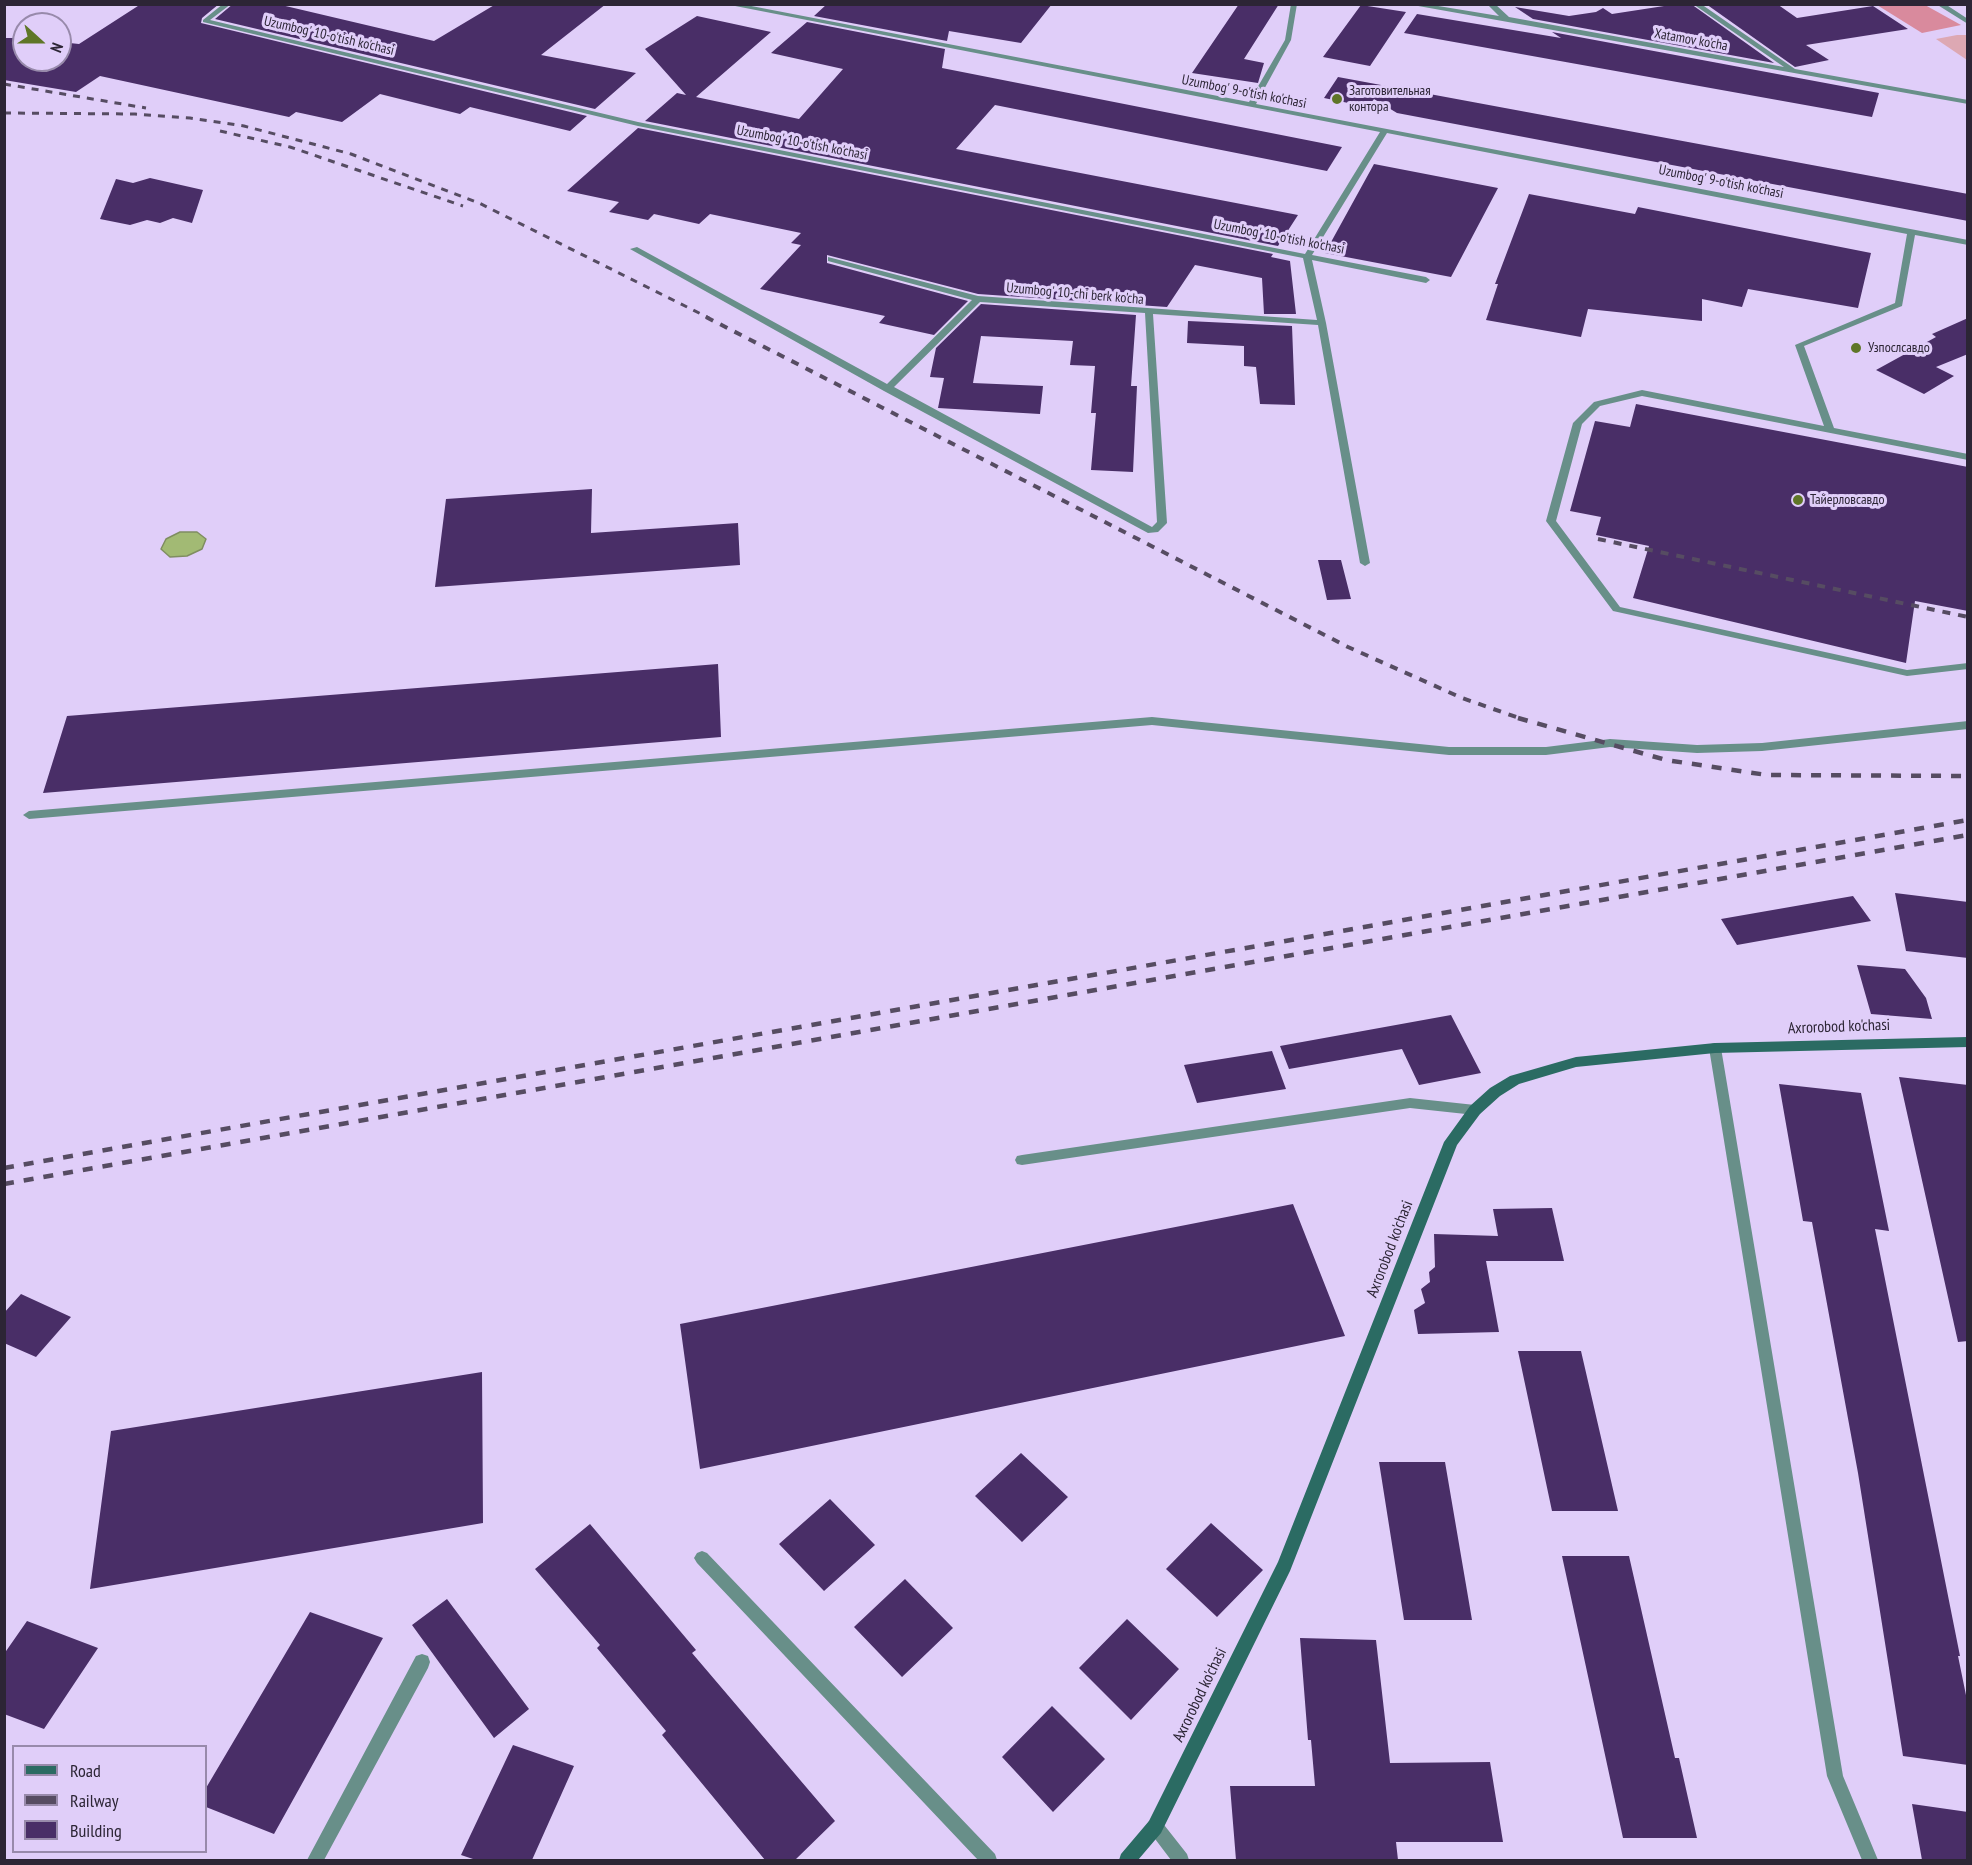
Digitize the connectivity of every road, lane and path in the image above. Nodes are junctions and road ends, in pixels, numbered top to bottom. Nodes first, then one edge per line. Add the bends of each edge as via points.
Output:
1 (228, 4) edge
2 (728, 4) edge
3 (1294, 4) edge
4 (1410, 4) edge
5 (1490, 4) edge
6 (1696, 4) edge
7 (1938, 4) edge
8 (1507, 19) junction
9 (1968, 22) edge
10 (1796, 72) junction
11 (1968, 102) edge
12 (1251, 106) junction
13 (1383, 133) junction
14 (1912, 231) junction
15 (1968, 243) edge
16 (634, 249) dead end
17 (1307, 256) junction
18 (831, 259) dead end
19 (1426, 280) dead end
20 (978, 299) junction
21 (1149, 313) junction
22 (1322, 323) junction
23 (887, 388) junction
24 (1830, 429) junction
25 (1968, 457) edge
26 (1365, 563) dead end
27 (1968, 666) edge
28 (1968, 725) edge
29 (30, 815) dead end
30 (1968, 1042) edge
31 (1715, 1048) junction
32 (1475, 1110) junction
33 (1022, 1160) dead end
34 (702, 1558) dead end
35 (422, 1662) dead end
36 (1155, 1827) junction
37 (315, 1860) edge
38 (989, 1860) edge
39 (1127, 1860) edge
40 (1181, 1860) edge
41 (1870, 1860) edge

1 - 17 street, Uzumbog' 10-o'tish ko'chasi via 205,21 638,124
2 - 12 street, Uzumbog' 9-o'tish ko'chasi
3 - 12 street via 1288,40
4 - 8 street, Xatamov ko'cha
5 - 8 street
6 - 10 street
7 - 9 street
8 - 10 street, Xatamov ko'cha
10 - 11 street, Xatamov ko'cha
12 - 13 street, Uzumbog' 9-o'tish ko'chasi
13 - 14 street, Uzumbog' 9-o'tish ko'chasi
13 - 17 street
14 - 15 street, Uzumbog' 9-o'tish ko'chasi
14 - 24 street via 1899,304 1799,345
16 - 23 street
17 - 19 street, Uzumbog' 10-o'tish ko'chasi
17 - 22 street
18 - 20 street, Uzumbog' 10-chi berk ko'cha
20 - 21 street, Uzumbog' 10-chi berk ko'cha
20 - 23 street
21 - 22 street, Uzumbog' 10-chi berk ko'cha
21 - 23 street via 1162,523 1155,530 1139,527
22 - 26 street
24 - 25 street
24 - 27 street via 1642,393 1597,404 1578,423 1551,521 1617,609 1907,673
28 - 29 street via 1762,747 1697,749 1610,743 1546,751 1449,752 1152,721
30 - 31 street, Axrorobod ko'chasi
31 - 32 street, Axrorobod ko'chasi via 1564,1065 1515,1080
31 - 41 street via 1835,1776
32 - 33 street via 1410,1103
32 - 36 street, Axrorobod ko'chasi via 1451,1142 1284,1566
34 - 38 street
35 - 37 street
36 - 39 street, Axrorobod ko'chasi
36 - 40 street

